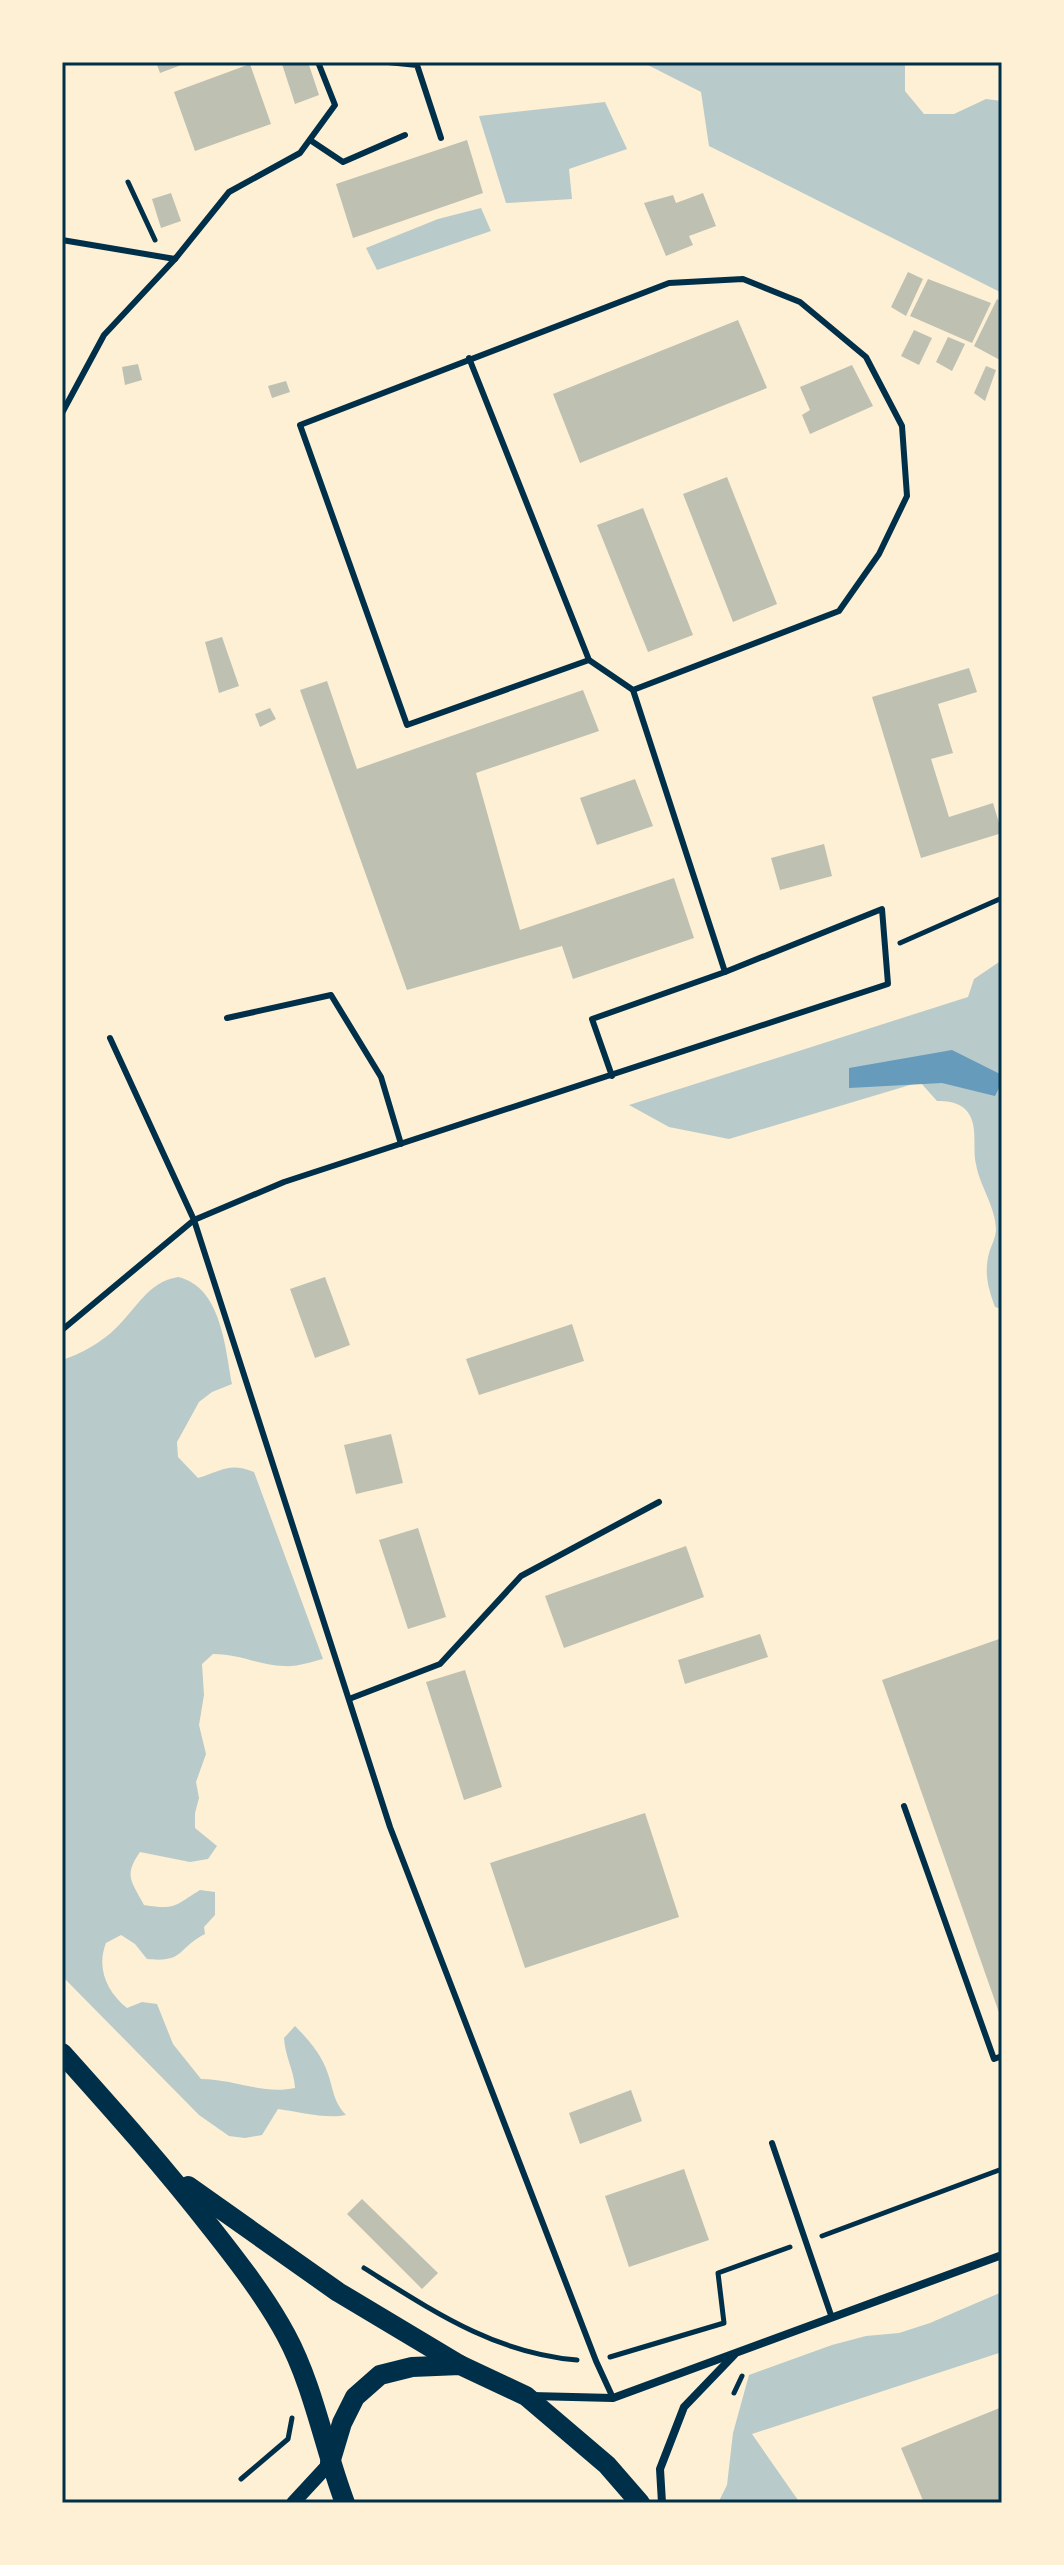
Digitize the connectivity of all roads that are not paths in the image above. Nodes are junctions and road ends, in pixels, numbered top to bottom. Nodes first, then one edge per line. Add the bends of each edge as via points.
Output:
1 (318, 62) edge
2 (388, 62) edge
3 (405, 135) dead end
4 (441, 138) dead end
5 (310, 140) junction
6 (62, 240) edge
7 (175, 259) junction
8 (469, 358) junction
9 (62, 413) edge
10 (589, 660) junction
11 (633, 690) junction
12 (725, 972) junction
13 (227, 1018) dead end
14 (110, 1038) dead end
15 (612, 1076) junction
16 (401, 1144) junction
17 (194, 1220) junction
18 (62, 1330) edge
19 (659, 1502) dead end
20 (349, 1699) junction
21 (904, 1806) dead end
22 (62, 2053) edge
23 (1002, 2056) edge
24 (772, 2143) dead end
25 (168, 2172) junction
26 (1002, 2255) edge
27 (832, 2318) junction
28 (737, 2352) junction
29 (460, 2365) junction
30 (526, 2396) junction
31 (613, 2398) junction
32 (330, 2463) junction
33 (293, 2503) edge
34 (345, 2503) edge
35 (640, 2503) edge
36 (662, 2503) edge

1 - 5 lane via 335,105
2 - 4 lane via 417,65
3 - 5 lane via 343,162
5 - 7 lane via 300,153 229,192
6 - 7 lane
7 - 9 lane via 104,335
8 - 10 lane
8 - 10 lane via 300,425 407,725
8 - 11 lane via 669,283 743,279 800,302 866,357 902,426 907,496 879,554 839,611
10 - 11 lane
11 - 12 lane
12 - 15 lane via 592,1019
12 - 15 lane via 882,909 888,984
13 - 16 lane via 331,995 381,1077
14 - 17 lane
15 - 16 lane
16 - 17 lane via 284,1182
17 - 18 lane
17 - 20 lane
19 - 20 lane via 521,1576 440,1664
20 - 31 lane via 390,1827
21 - 23 lane via 994,2059
22 - 25 main road
24 - 27 lane
25 - 29 main road via 338,2292
25 - 32 main road via 244,2269 287,2336
26 - 27 street
27 - 28 street
28 - 31 street
28 - 36 street via 684,2407 660,2469
29 - 30 main road
29 - 32 main road via 380,2375 355,2397
30 - 31 street
30 - 35 main road via 607,2465
32 - 33 street
32 - 34 main road

